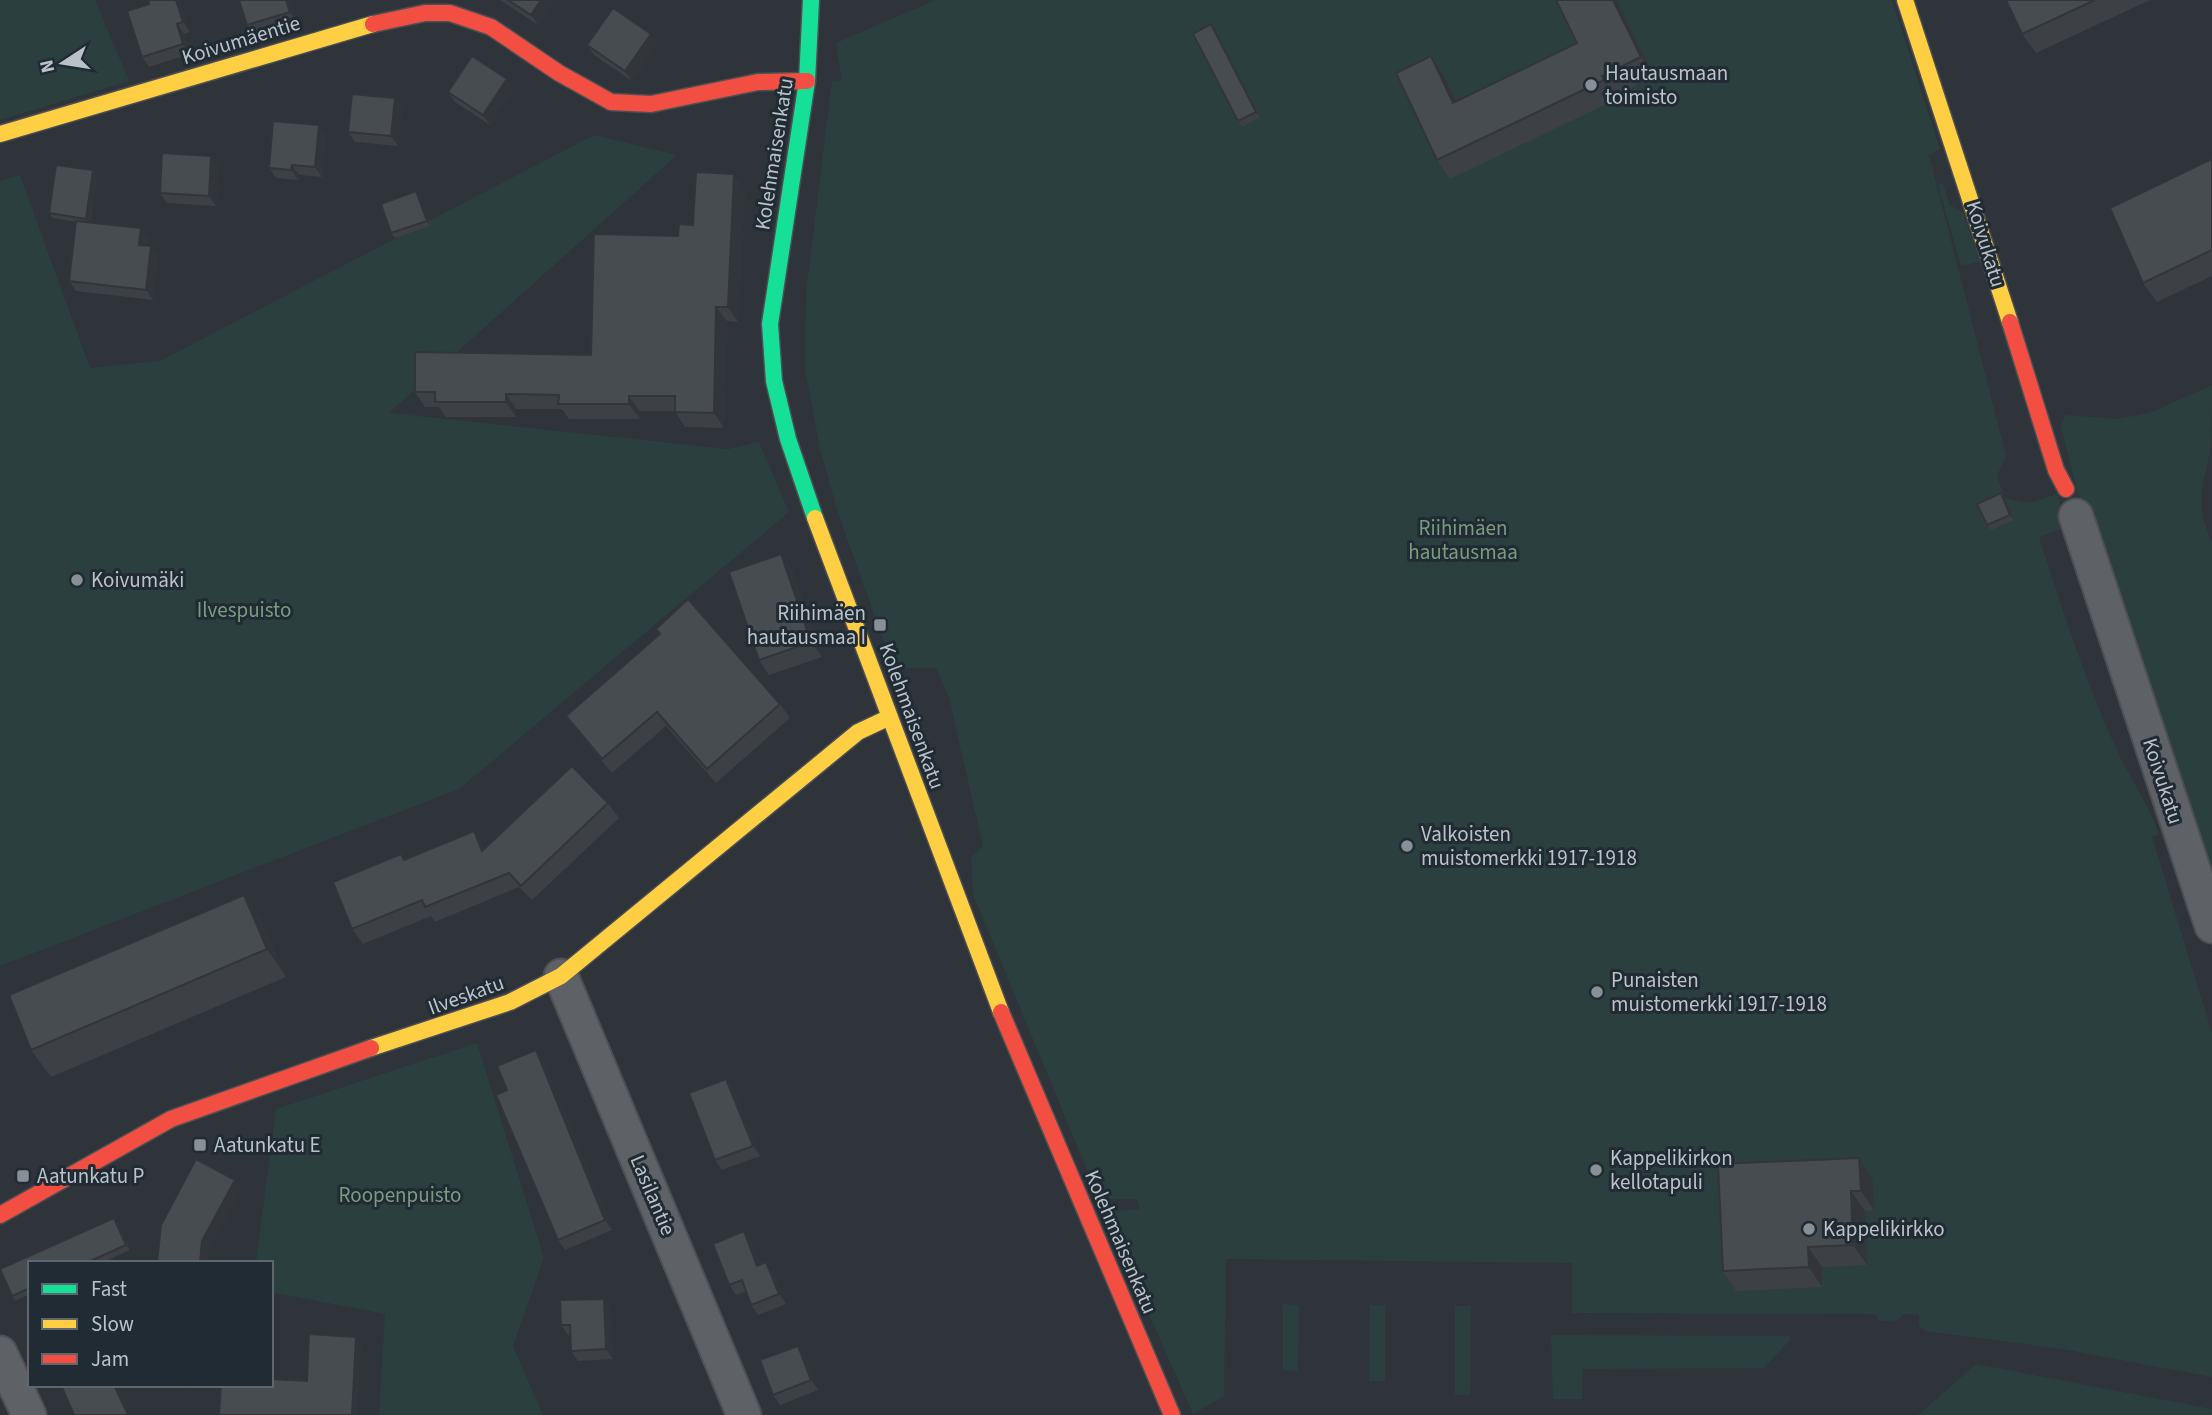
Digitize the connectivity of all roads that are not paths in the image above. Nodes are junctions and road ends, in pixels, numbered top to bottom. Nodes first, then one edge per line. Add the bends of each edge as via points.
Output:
1 (811, 0) edge
2 (1905, 0) edge
3 (807, 81) junction
4 (0, 134) edge
5 (2071, 503) joint
6 (890, 717) junction
7 (2212, 926) edge
8 (561, 976) junction
9 (0, 1215) edge
10 (0, 1353) edge
11 (29, 1415) edge
12 (744, 1415) edge
13 (1172, 1415) edge

1 - 3 street, Kolehmaisenkatu
2 - 5 street, Koivukatu via 2056,470
3 - 4 street, Koivumäentie via 758,82 652,104 611,102 491,27 450,13 425,13 358,27
3 - 6 street, Kolehmaisenkatu via 770,324 774,381 807,498
5 - 7 street, Koivukatu
6 - 8 street, Ilveskatu via 858,732
6 - 13 street, Kolehmaisenkatu via 985,976
8 - 9 street, Ilveskatu via 498,1007 170,1119
8 - 12 street, Lasilantie
10 - 11 street

